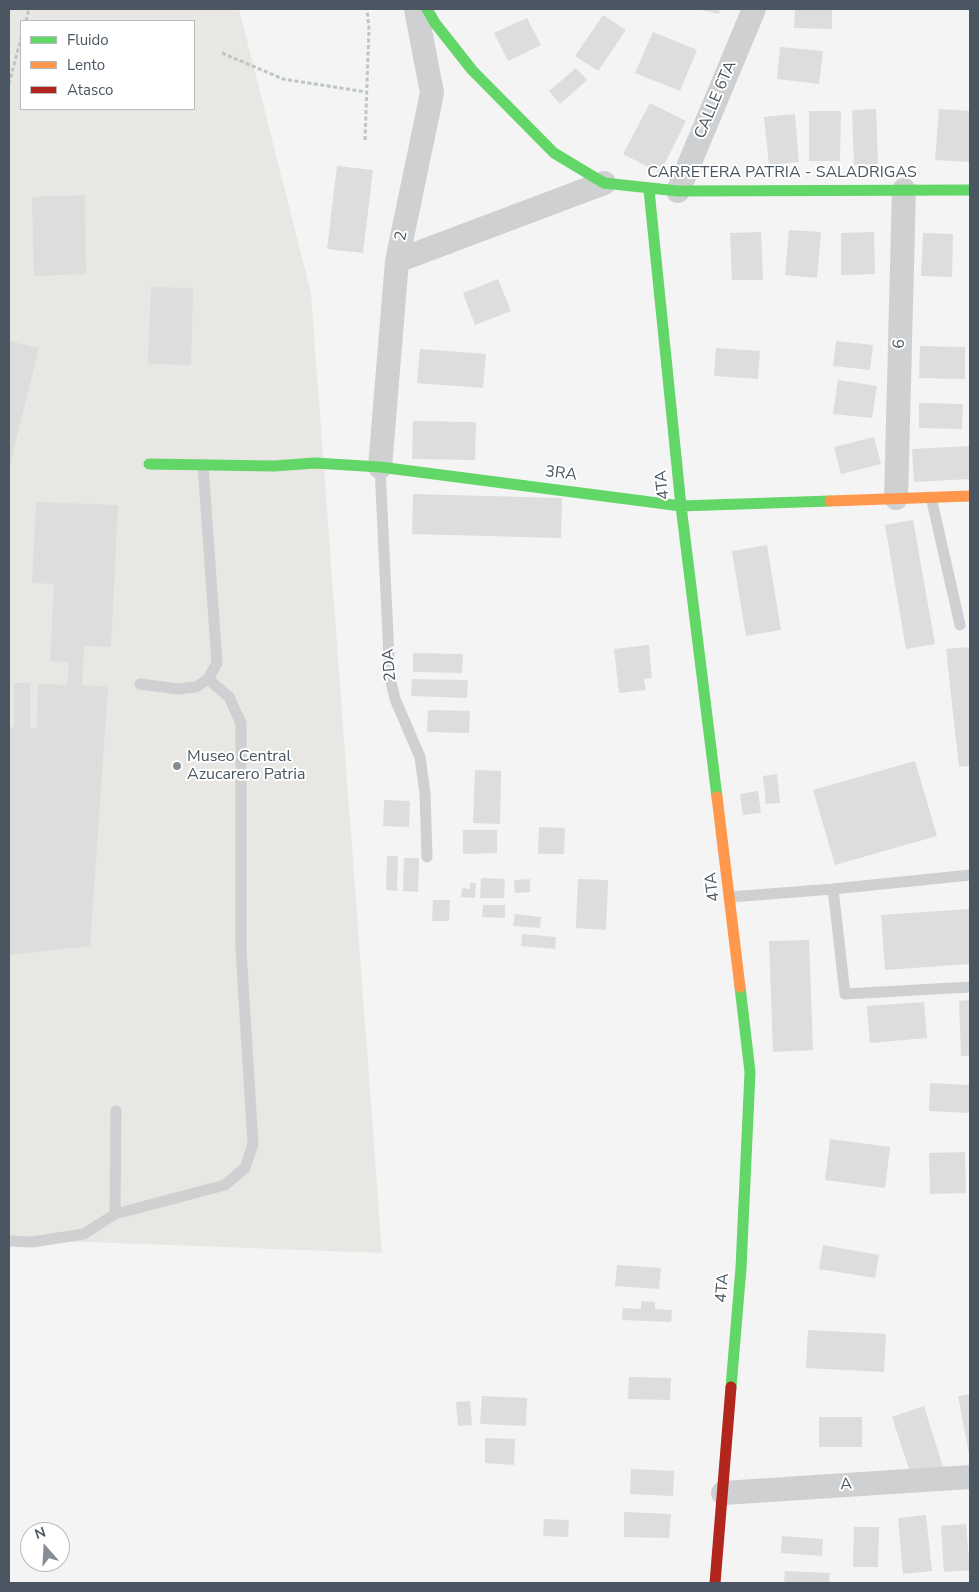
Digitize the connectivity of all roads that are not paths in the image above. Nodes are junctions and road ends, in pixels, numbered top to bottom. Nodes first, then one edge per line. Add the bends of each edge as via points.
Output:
1 (416, 9) edge
2 (427, 9) edge
3 (754, 9) edge
4 (604, 183) junction
5 (649, 190) junction
6 (904, 190) junction
7 (970, 190) edge
8 (678, 191) junction
9 (397, 261) junction
10 (149, 464) dead end
11 (203, 464) junction
12 (380, 467) junction
13 (970, 496) edge
14 (931, 497) junction
15 (896, 498) junction
16 (681, 506) junction
17 (960, 625) dead end
18 (208, 679) junction
19 (140, 684) dead end
20 (427, 857) dead end
21 (970, 875) edge
22 (833, 889) junction
23 (730, 897) junction
24 (970, 987) edge
25 (116, 1111) dead end
26 (115, 1214) junction
27 (9, 1242) edge
28 (970, 1477) edge
29 (723, 1493) junction
30 (715, 1583) edge

1 - 9 street, 2 via 432,93
2 - 4 street, CARRETERA PATRIA - SALADRIGAS via 472,70 554,153
3 - 8 street, CALLE 6TA
4 - 5 street, CARRETERA PATRIA - SALADRIGAS
4 - 9 street
5 - 8 street, CARRETERA PATRIA - SALADRIGAS
5 - 16 street, 4TA
6 - 7 street, CARRETERA PATRIA - SALADRIGAS
6 - 8 street, CARRETERA PATRIA - SALADRIGAS
6 - 15 street, 6
9 - 12 street, 2
10 - 11 street, 3RA
11 - 12 street, 3RA via 274,466 315,463
11 - 18 lane via 217,663
12 - 16 street, 3RA
12 - 20 lane, 2DA via 390,678 395,700 420,757 425,792
13 - 14 street, 3RA
14 - 15 street, 3RA
14 - 17 lane
15 - 16 street, 3RA
16 - 23 street, 4TA
18 - 19 lane via 196,687 179,689
18 - 26 lane via 229,697 241,722 241,950 253,1144 245,1168 225,1185
21 - 22 lane
22 - 23 lane
22 - 24 lane via 845,994
23 - 29 street, 4TA via 750,1072 741,1268
25 - 26 lane
26 - 27 lane via 84,1234
28 - 29 street, A
29 - 30 street, 4TA

